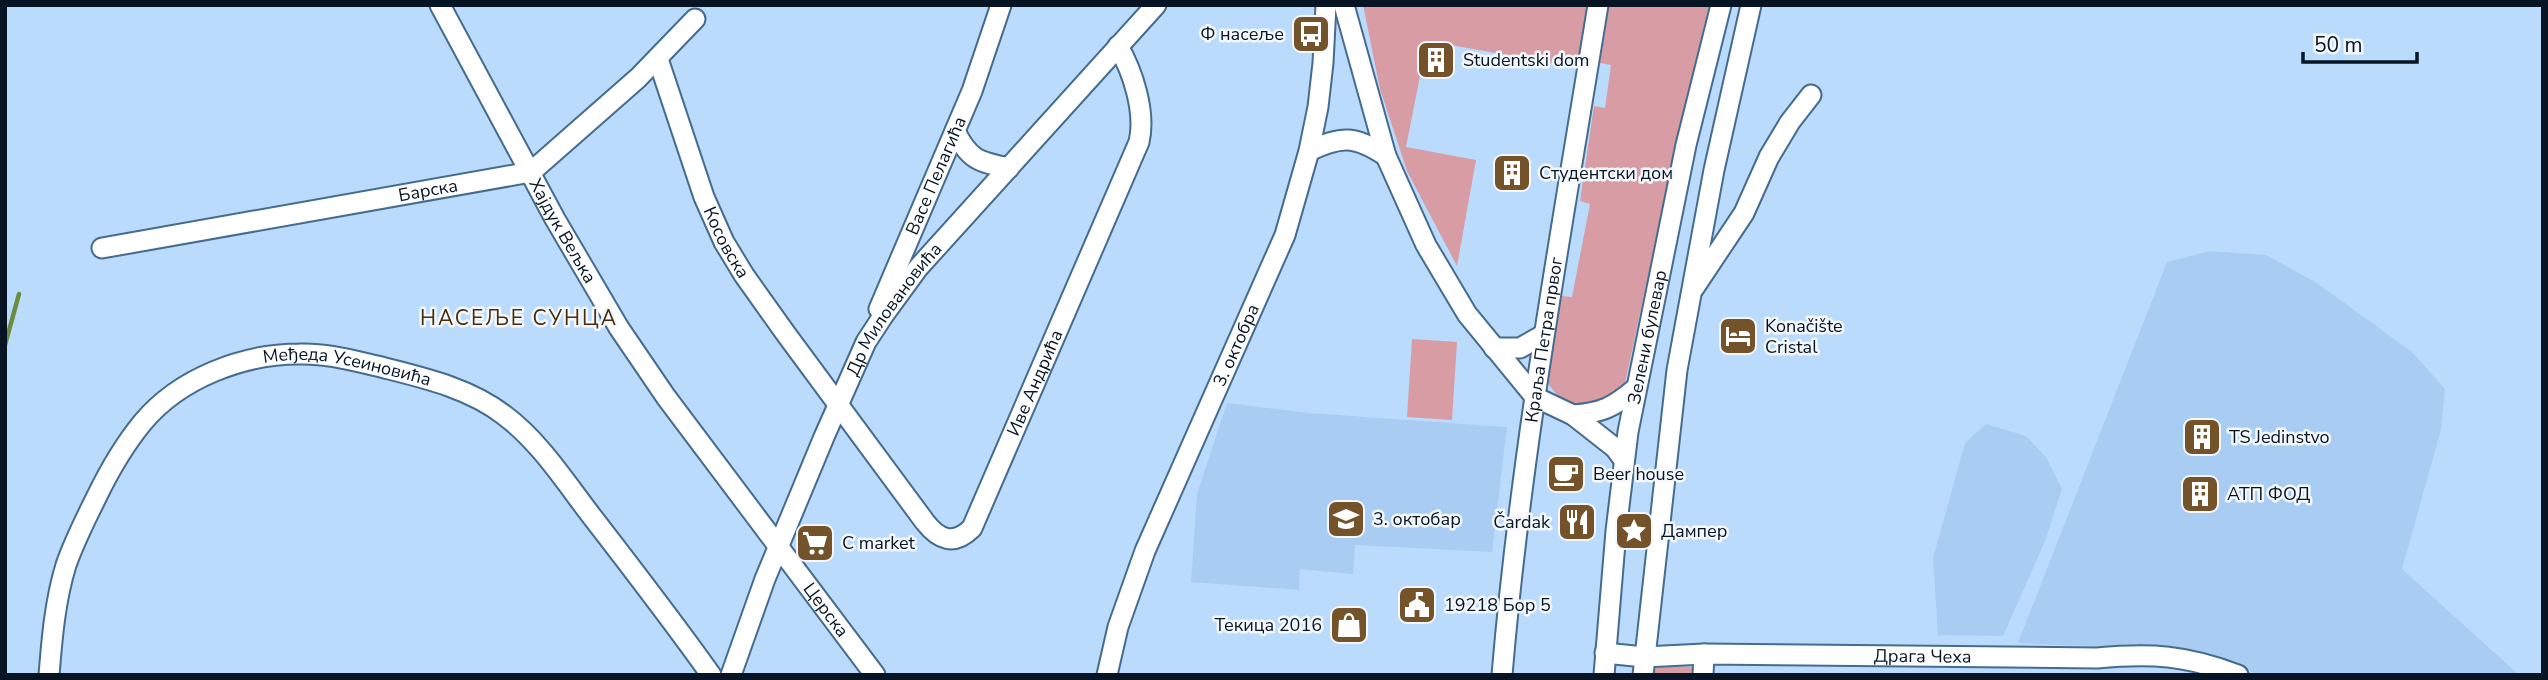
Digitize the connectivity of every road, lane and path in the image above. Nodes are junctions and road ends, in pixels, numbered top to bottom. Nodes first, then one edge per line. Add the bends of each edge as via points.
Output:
1 (440, 5) edge
2 (1001, 5) edge
3 (1156, 5) edge
4 (1326, 5) edge
5 (1344, 5) edge
6 (1598, 5) edge
7 (1721, 5) edge
8 (1751, 5) edge
9 (695, 19) dead end
10 (1118, 46) junction
11 (658, 59) junction
12 (1811, 95) dead end
13 (955, 131) junction
14 (1310, 151) junction
15 (1386, 156) junction
16 (1009, 168) junction
17 (531, 172) junction
18 (1708, 202) junction
19 (1744, 213) junction
20 (103, 248) dead end
21 (1689, 295) junction
22 (1543, 335) junction
23 (866, 342) junction
24 (1494, 348) junction
25 (1636, 388) junction
26 (1535, 397) junction
27 (839, 404) junction
28 (1573, 415) junction
29 (1624, 460) junction
30 (779, 546) junction
31 (1605, 653) junction
32 (1704, 654) junction
33 (1643, 666) edge
34 (2096, 666) edge
35 (49, 675) edge
36 (711, 675) edge
37 (731, 675) edge
38 (874, 675) edge
39 (1107, 675) edge
40 (1502, 675) edge
41 (1604, 675) edge
42 (1703, 675) edge
43 (2238, 675) edge

1 - 17 street, Хајдук Вељка
2 - 13 street, Васе Пелагића
3 - 10 street, Др Миловановића
4 - 14 street, 3. октобра
5 - 15 street
6 - 22 street, Краља Петра првог
7 - 25 street, Зелени булевар via 1686,145
8 - 18 street, Зелени булевар
9 - 11 street
10 - 16 street, Др Миловановића
10 - 27 street, Иве Андрића via 1138,103 1139,142 968,533 953,540 934,534
11 - 17 street
11 - 27 street, Косовска via 704,197 724,242
12 - 19 street via 1769,157
13 - 16 street via 977,161
13 - 23 street, Васе Пелагића
14 - 15 street via 1339,139 1357,140
14 - 39 street, 3. октобра via 1285,235 1145,551 1118,627
15 - 24 street via 1426,245 1467,314
16 - 23 street, Др Миловановића via 918,268
17 - 20 street, Барска
17 - 30 street, Хајдук Вељка via 619,328
18 - 19 street via 1723,219
18 - 21 street, Зелени булевар
19 - 21 street
21 - 33 street, Зелени булевар
22 - 24 street via 1520,348
22 - 26 street, Краља Петра првог
23 - 27 street, Др Миловановића
24 - 26 street
25 - 28 street via 1613,407
25 - 29 street, Зелени булевар
26 - 28 street
26 - 40 street, Краља Петра првог
27 - 30 street, Др Миловановића
28 - 29 street
29 - 31 street, Зелени булевар
30 - 37 street, Др Миловановића
30 - 38 street, Церска
31 - 33 street, Драга Чеха
31 - 41 street, Зелени булевар
32 - 33 street, Драга Чеха
32 - 34 street, Драга Чеха
32 - 42 street
34 - 43 street, Драга Чеха via 2136,655 2178,656
35 - 36 street, Међеда Усеиновића via 56,608 80,528 144,420 205,376 253,358 298,354 324,355 409,374 471,395 504,414 542,452

